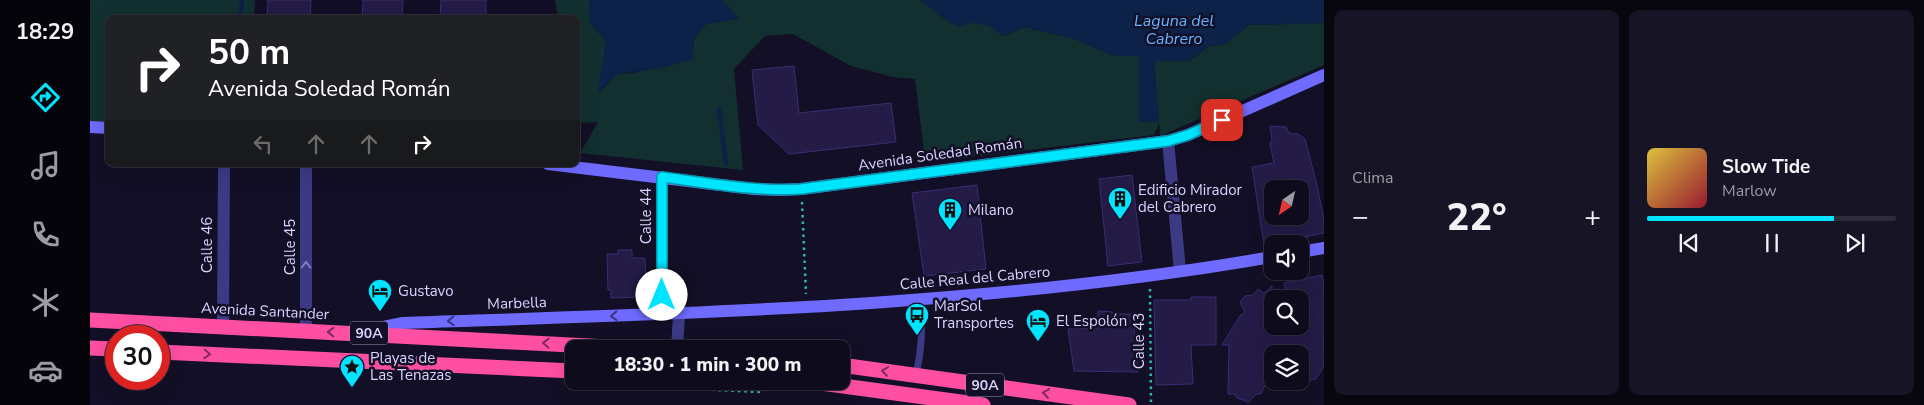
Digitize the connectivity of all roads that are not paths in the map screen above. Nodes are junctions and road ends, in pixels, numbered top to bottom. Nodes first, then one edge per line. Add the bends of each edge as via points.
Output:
1 (1324, 75) edge
2 (90, 128) edge
3 (105, 128) edge
4 (1168, 141) junction
5 (224, 167) edge
6 (306, 167) edge
7 (574, 167) edge
8 (662, 177) junction
9 (1324, 248) edge
10 (1309, 250) edge
11 (1264, 258) edge
12 (1180, 271) junction
13 (920, 300) junction
14 (662, 314) junction
15 (679, 314) junction
16 (90, 320) edge
17 (223, 326) junction
18 (306, 331) junction
19 (358, 333) junction
20 (678, 340) edge
21 (565, 344) edge
22 (90, 348) edge
23 (105, 349) edge
24 (170, 352) edge
25 (850, 366) edge
26 (565, 370) edge
27 (916, 376) junction
28 (850, 387) edge
29 (983, 405) edge
30 (1129, 405) edge

1 - 4 street, Avenida Soledad Román
2 - 3 street
4 - 8 street, Avenida Soledad Román via 801,189 754,189
4 - 12 street
5 - 17 street, Calle 46
18 -> 6 street, Calle 45
7 - 8 street, Avenida Soledad Román
8 - 14 street, Calle 44
9 - 10 street
11 - 12 street, Calle Real del Cabrero
12 - 13 street, Calle Real del Cabrero via 1150,277
13 - 15 street, Calle Real del Cabrero
13 - 27 lane via 921,353
14 - 15 street, Marbella
14 -> 19 street, Marbella via 403,323
15 - 20 street
16 - 17 highway, Avenida Santander / 90A
17 - 18 highway, Avenida Santander / 90A
19 -> 18 highway, Avenida Santander / 90A
21 -> 19 highway, Avenida Santander / 90A
22 - 23 highway
24 -> 26 highway, 90A
27 -> 25 highway, 90A
30 -> 27 highway, 90A
28 - 29 highway, 90A

